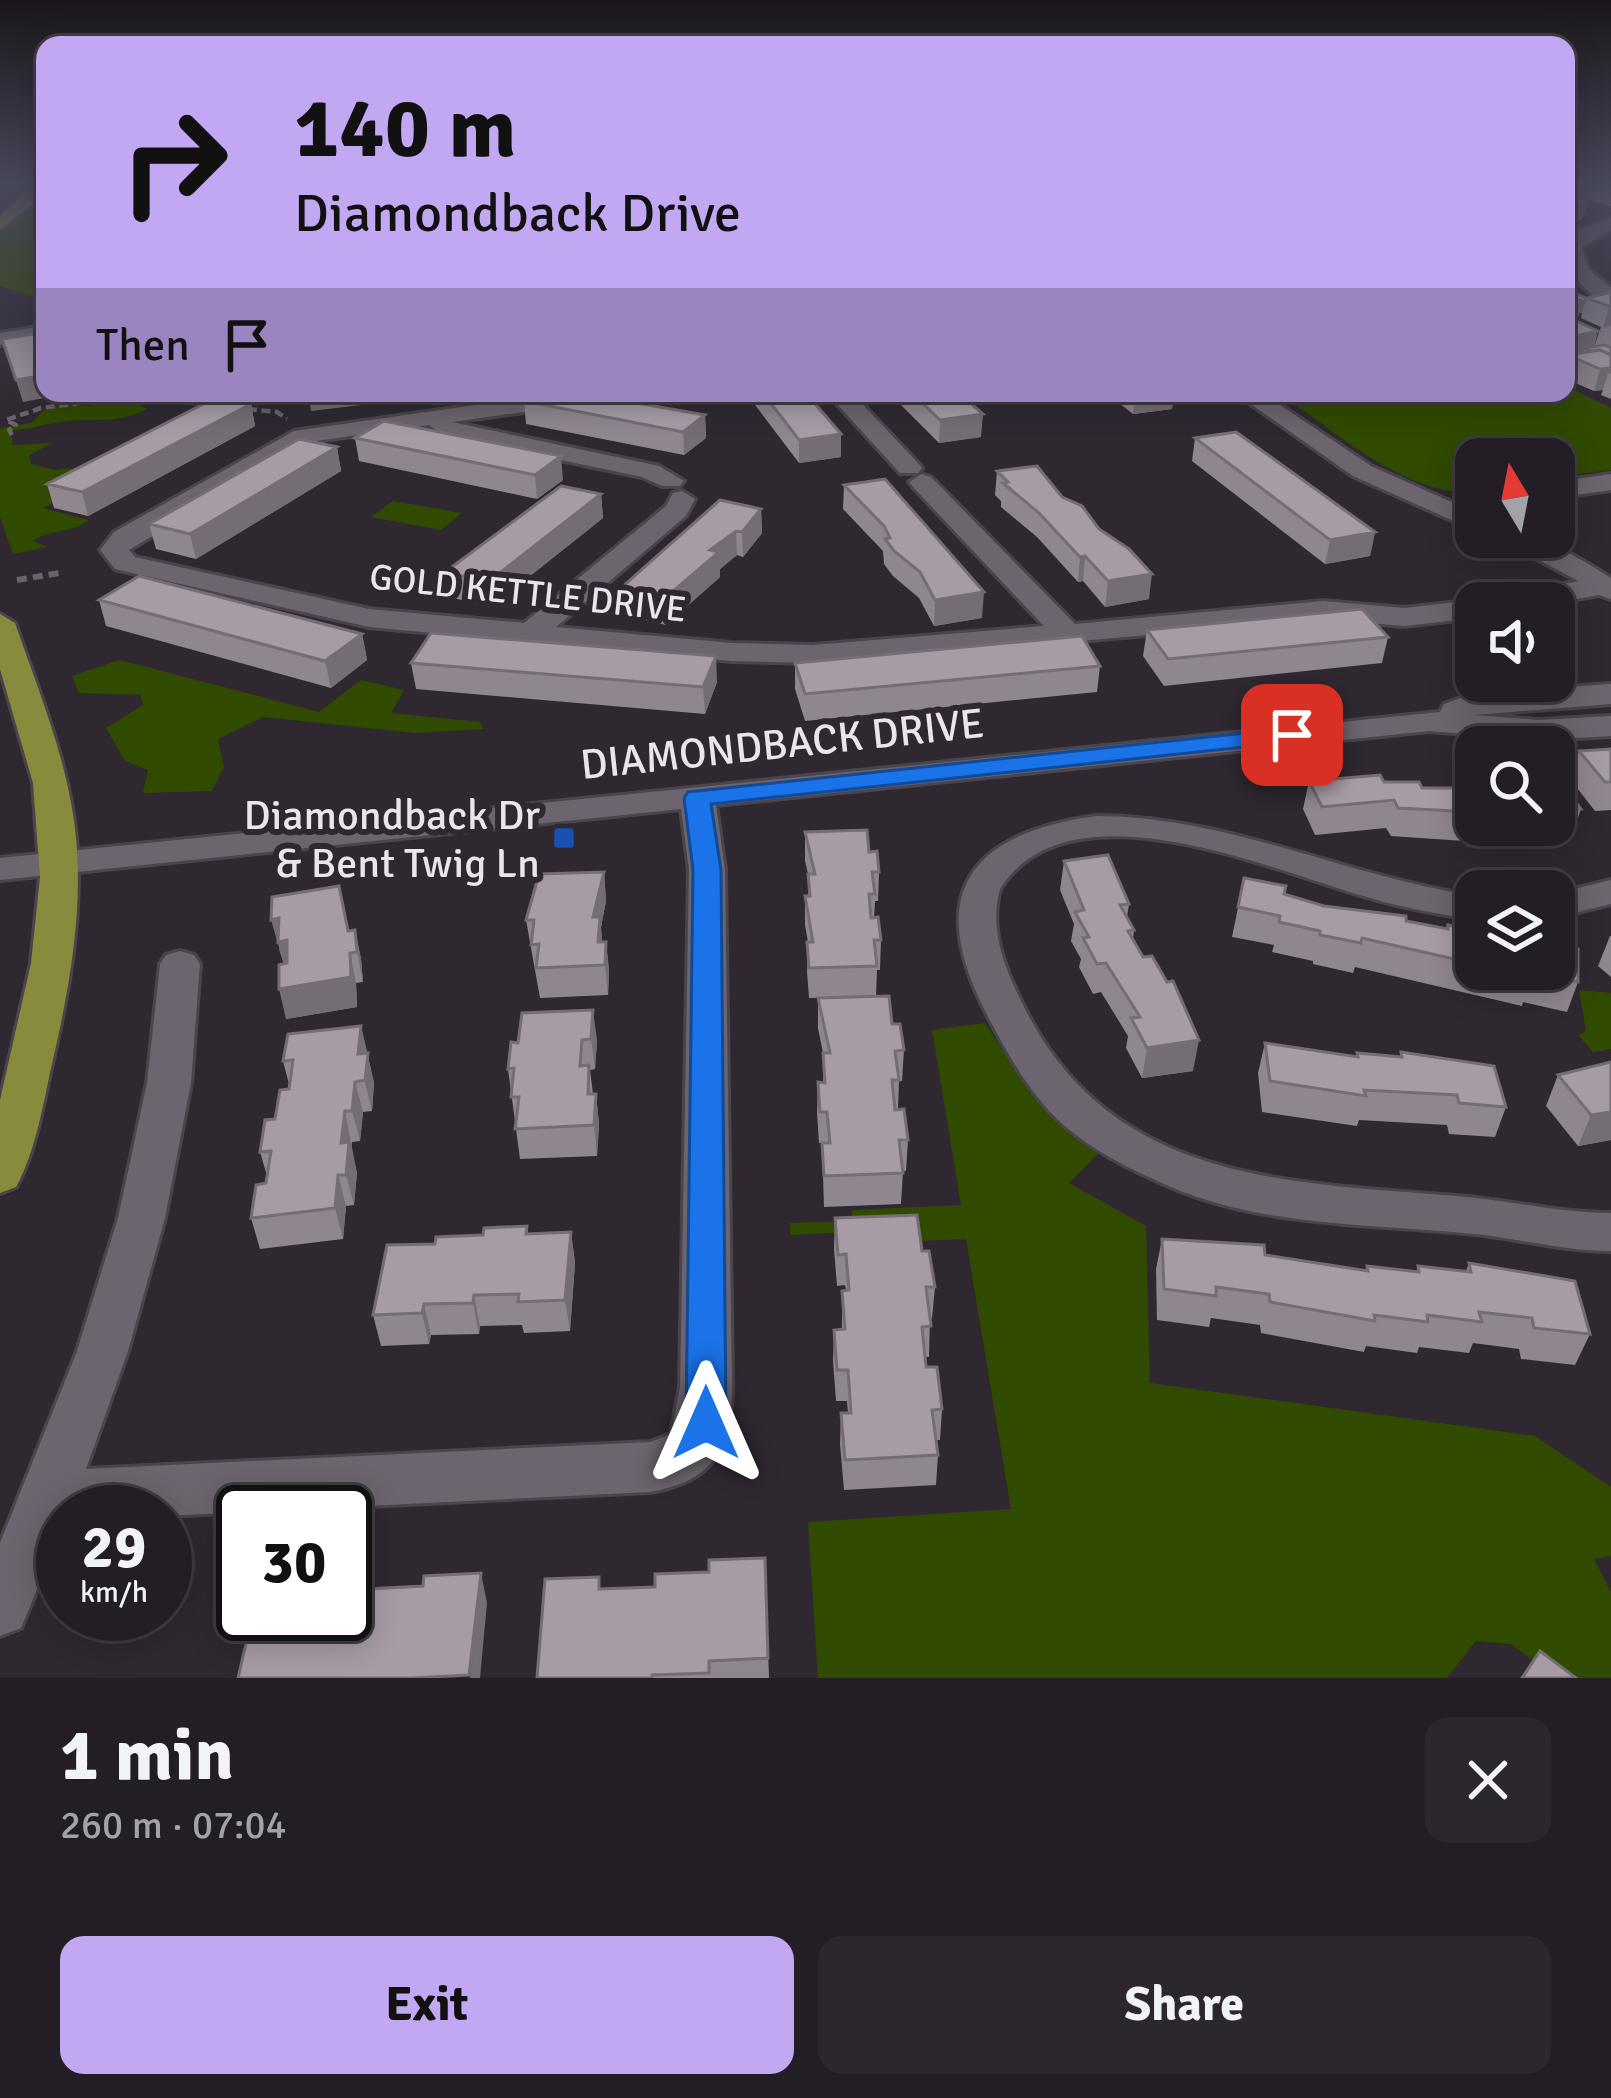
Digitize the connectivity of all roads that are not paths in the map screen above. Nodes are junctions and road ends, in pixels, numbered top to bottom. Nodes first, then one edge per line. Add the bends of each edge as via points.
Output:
1 (1575, 262) edge
2 (1608, 288) edge
3 (1575, 294) edge
4 (36, 333) edge
5 (0, 339) edge
6 (540, 402) edge
7 (847, 402) edge
8 (1260, 402) edge
9 (433, 416) junction
10 (1611, 482) edge
11 (1575, 487) edge
12 (1455, 513) edge
13 (1559, 558) edge
14 (1608, 587) edge
15 (1575, 592) edge
16 (1455, 612) edge
17 (0, 623) edge
18 (534, 630) junction
19 (1066, 632) junction
20 (1611, 694) edge
21 (1429, 721) junction
22 (1611, 726) edge
23 (697, 798) junction
24 (59, 863) junction
25 (0, 869) edge
26 (1611, 892) edge
27 (1575, 901) edge
28 (1455, 905) edge
29 (180, 964) dead end
30 (0, 1175) edge
31 (1611, 1232) edge
32 (54, 1485) edge
33 (192, 1489) edge
34 (36, 1527) edge
35 (0, 1608) edge

1 - 2 street
2 - 3 street
4 - 5 street
6 - 9 street, GOLD KETTLE DRIVE
7 - 19 street
8 - 12 street via 1362,471
9 - 18 street via 445,429 650,471 676,490 677,510
9 - 18 street, GOLD KETTLE DRIVE via 315,433 277,447 124,538 116,557 369,618
10 - 11 street
13 - 14 street
14 - 15 street
16 - 19 street, GOLD KETTLE DRIVE via 1323,610
17 - 24 main road via 52,793
18 - 19 street, GOLD KETTLE DRIVE via 813,654
20 - 21 street, DIAMONDBACK DRIVE via 1475,703
21 - 22 street, DIAMONDBACK DRIVE
21 - 23 street, DIAMONDBACK DRIVE
23 - 24 street, DIAMONDBACK DRIVE
23 - 33 street via 707,916 706,1387 696,1448 650,1467
24 - 25 street, DIAMONDBACK DRIVE
24 - 30 main road via 31,1065
26 - 27 street
28 - 31 street via 1383,893 1198,836 1113,826 1044,838 1004,861 976,902 975,932 1040,1068 1094,1125 1161,1164 1313,1207
29 - 32 street via 169,1084 142,1212
34 - 35 street

